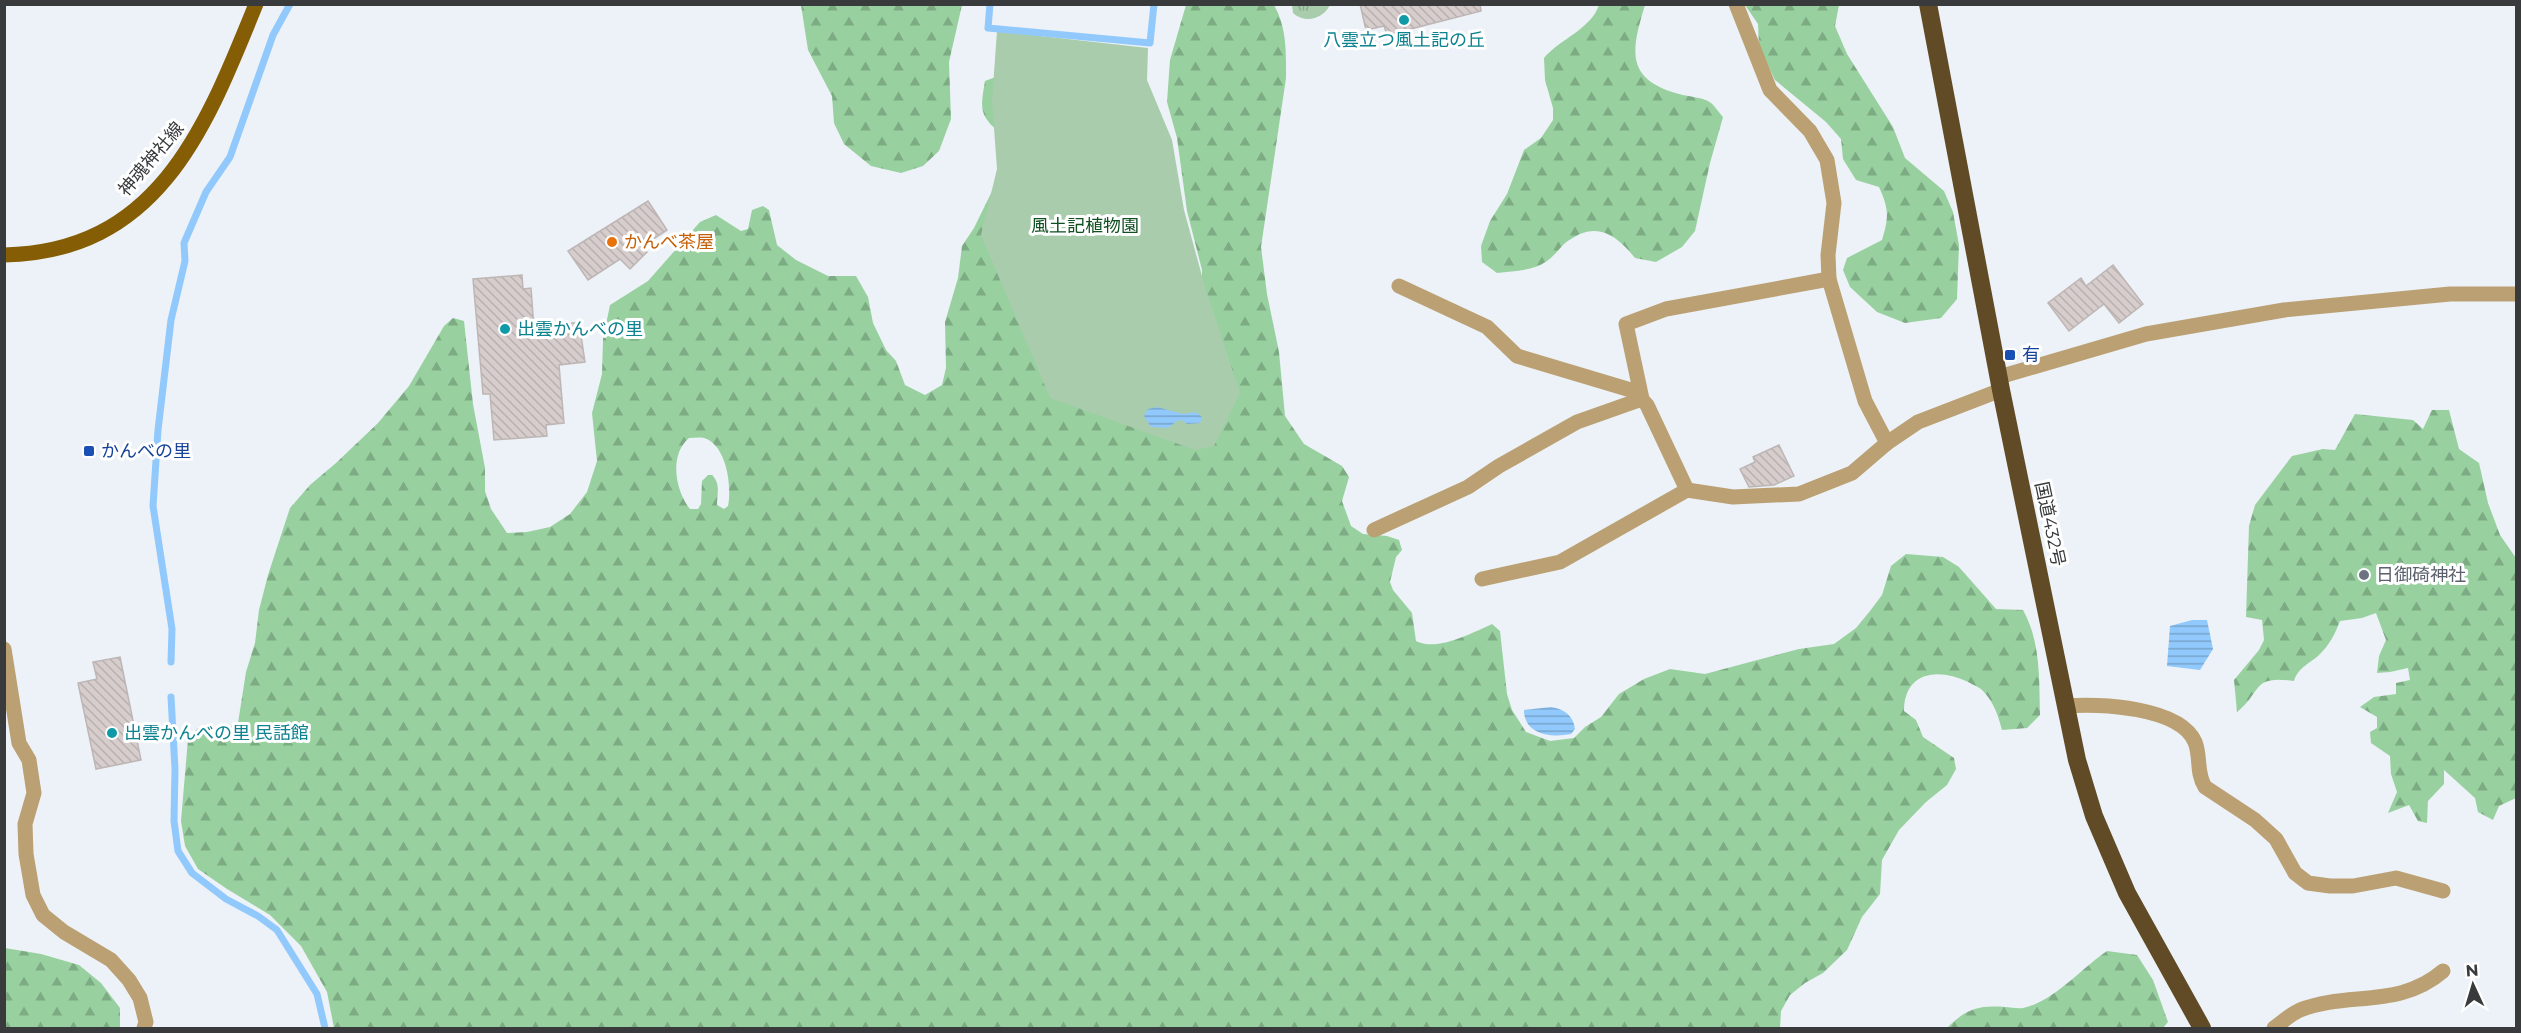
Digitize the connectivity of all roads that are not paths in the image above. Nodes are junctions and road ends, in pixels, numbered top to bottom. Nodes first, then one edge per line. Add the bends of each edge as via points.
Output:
1 (256, 4) edge
2 (1736, 4) edge
3 (1928, 4) edge
4 (4, 255) edge
5 (1829, 279) junction
6 (1399, 286) dead end
7 (2517, 294) edge
8 (2000, 383) junction
9 (1642, 399) junction
10 (1887, 442) junction
11 (1687, 490) junction
12 (1374, 530) dead end
13 (1482, 579) dead end
14 (4, 649) edge
15 (2066, 706) junction
16 (2443, 891) dead end
17 (2443, 971) dead end
18 (144, 1029) edge
19 (2202, 1029) edge
20 (2274, 1029) edge

1 - 4 main road, 神魂神社線 via 200,131 146,201 116,225 86,240 51,252
2 - 5 street via 1770,90 1810,131 1827,160 1834,203
3 - 8 highway, 国道432号
5 - 9 street via 1666,309 1626,324
5 - 10 street via 1865,401
6 - 9 street via 1487,327 1517,356 1634,391
7 - 8 street via 2450,294 2284,310 2146,334
8 - 10 street via 1918,422
8 - 15 highway, 国道432号
9 - 11 street
9 - 12 street via 1577,422 1468,487
10 - 11 street via 1852,473 1799,494 1733,497
11 - 13 street via 1560,562
14 - 18 street via 19,743 29,760 34,794 25,824 33,895 43,915 111,960 129,980 140,998
15 - 16 street via 2142,710 2182,727 2195,740 2200,779 2205,787 2276,839 2295,873 2308,883 2353,886 2396,878
15 - 19 highway, 国道432号 via 2094,816 2127,893
17 - 20 street via 2391,997 2299,1010

